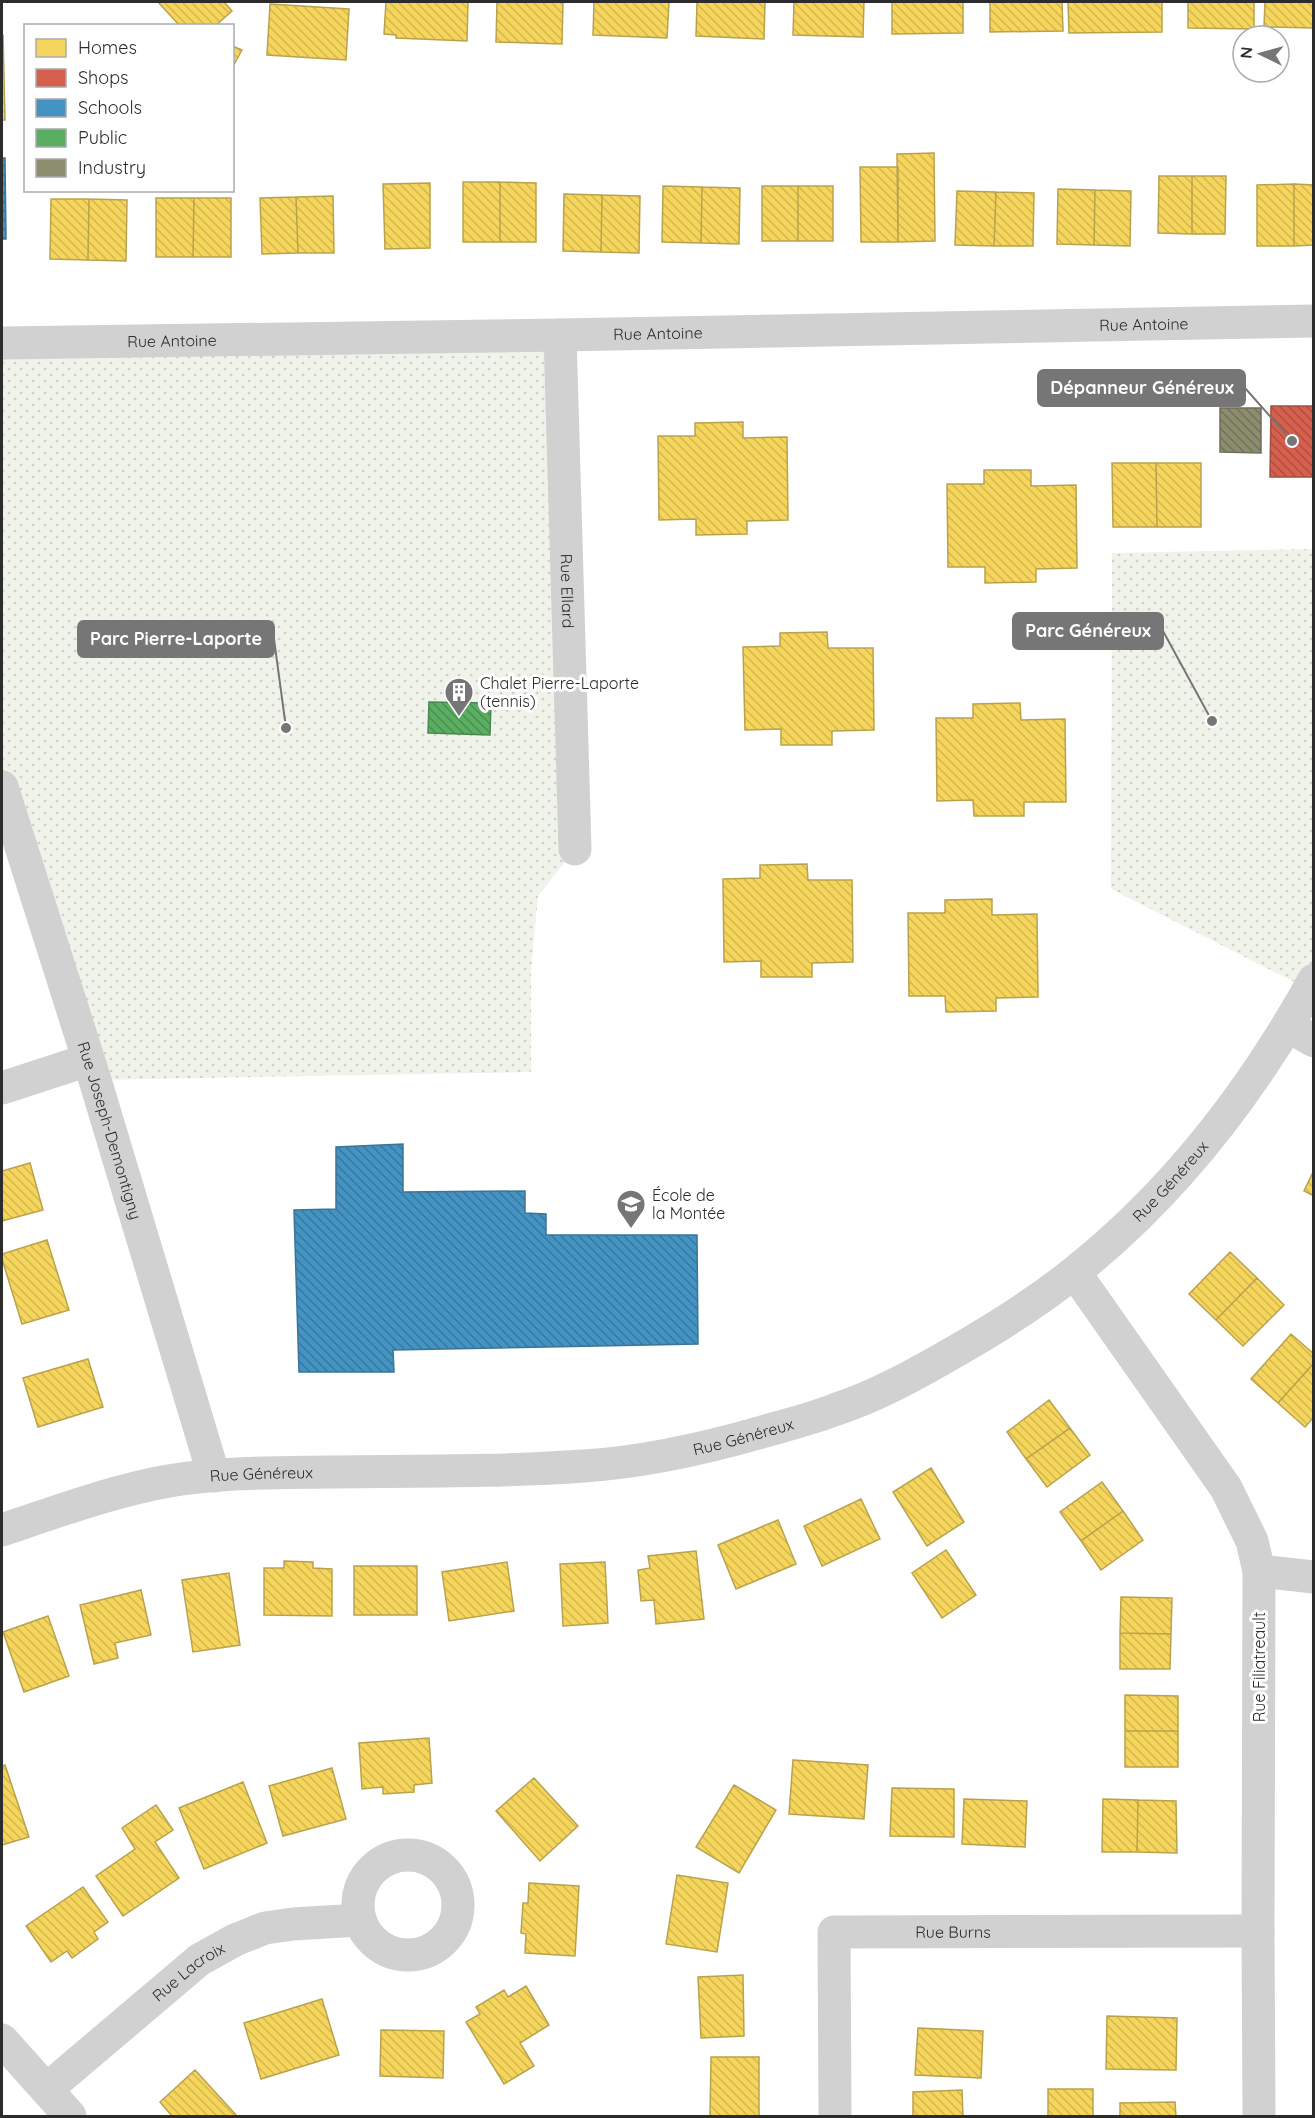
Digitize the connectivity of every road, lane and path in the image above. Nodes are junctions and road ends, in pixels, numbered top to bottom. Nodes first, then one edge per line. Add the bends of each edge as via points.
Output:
1 (1314, 321) edge
2 (560, 335) junction
3 (2, 343) edge
4 (2, 787) edge
5 (574, 849) dead end
6 (1314, 980) edge
7 (1301, 1034) edge
8 (88, 1060) junction
9 (2, 1088) edge
10 (1075, 1273) junction
11 (214, 1476) junction
12 (2, 1530) edge
13 (1259, 1571) junction
14 (1314, 1577) edge
15 (360, 1920) dead end
16 (1258, 1931) junction
17 (2, 2040) edge
18 (47, 2089) junction
19 (70, 2116) edge
20 (834, 2116) edge
21 (1259, 2116) edge

1 - 2 street, Rue Antoine
2 - 3 street, Rue Antoine
2 - 5 street, Rue Ellard
4 - 8 street, Rue Joseph-Demontigny
6 - 7 street, Rue Généreux
7 - 10 street, Rue Généreux via 1138,1215
8 - 9 street
8 - 11 street, Rue Joseph-Demontigny
10 - 11 street, Rue Généreux via 1021,1312 884,1390 837,1410 685,1452 634,1461 525,1469
10 - 13 street, Rue Filiatreault via 1226,1488 1252,1541
11 - 12 street, Rue Généreux via 155,1484 92,1500
13 - 14 street
13 - 16 street, Rue Filiatreault
15 - 18 street, Rue Lacroix via 265,1928 235,1940 199,1960
16 - 20 street, Rue Burns via 834,1932
16 - 21 street, Rue Filiatreault
17 - 18 street
18 - 19 street

